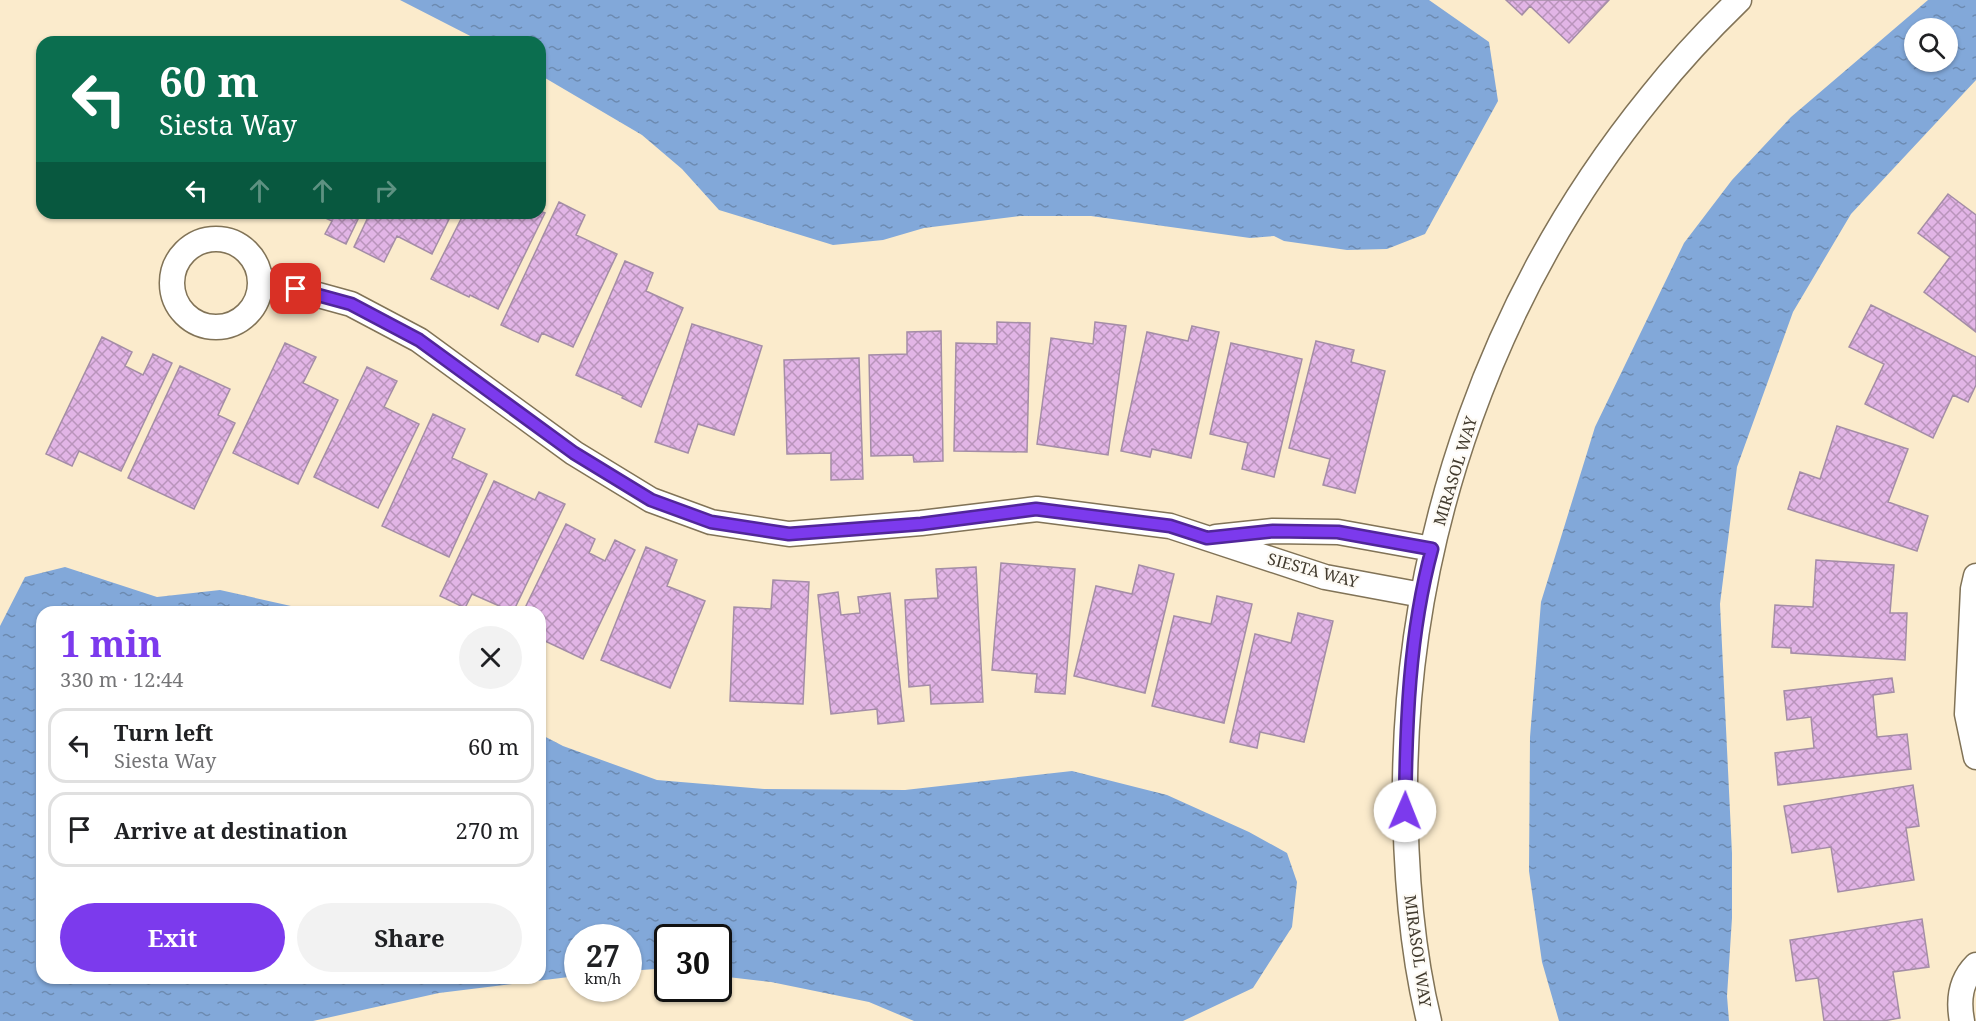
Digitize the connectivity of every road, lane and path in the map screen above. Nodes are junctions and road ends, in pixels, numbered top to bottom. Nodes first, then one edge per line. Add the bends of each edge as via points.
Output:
1 (1739, 0) edge
2 (260, 279) dead end
3 (1207, 538) junction
4 (1432, 549) junction
5 (1976, 576) edge
6 (1422, 595) junction
7 (1976, 757) edge
8 (1976, 965) edge
9 (1429, 1021) edge
10 (1962, 1021) edge

1 - 4 street, MIRASOL WAY via 1651,95 1605,157 1525,289 1485,377 1453,468
2 - 3 street, SIESTA WAY via 351,304 419,340 574,453 651,500 711,522 789,534 921,524 1036,509 1170,526
3 - 4 street, SIESTA WAY via 1273,531 1338,532
3 - 6 street, SIESTA WAY via 1325,577
4 - 6 street, MIRASOL WAY
5 - 7 street via 1967,714
6 - 9 street, MIRASOL WAY via 1406,734 1405,830 1413,927
8 - 10 street via 1962,986

